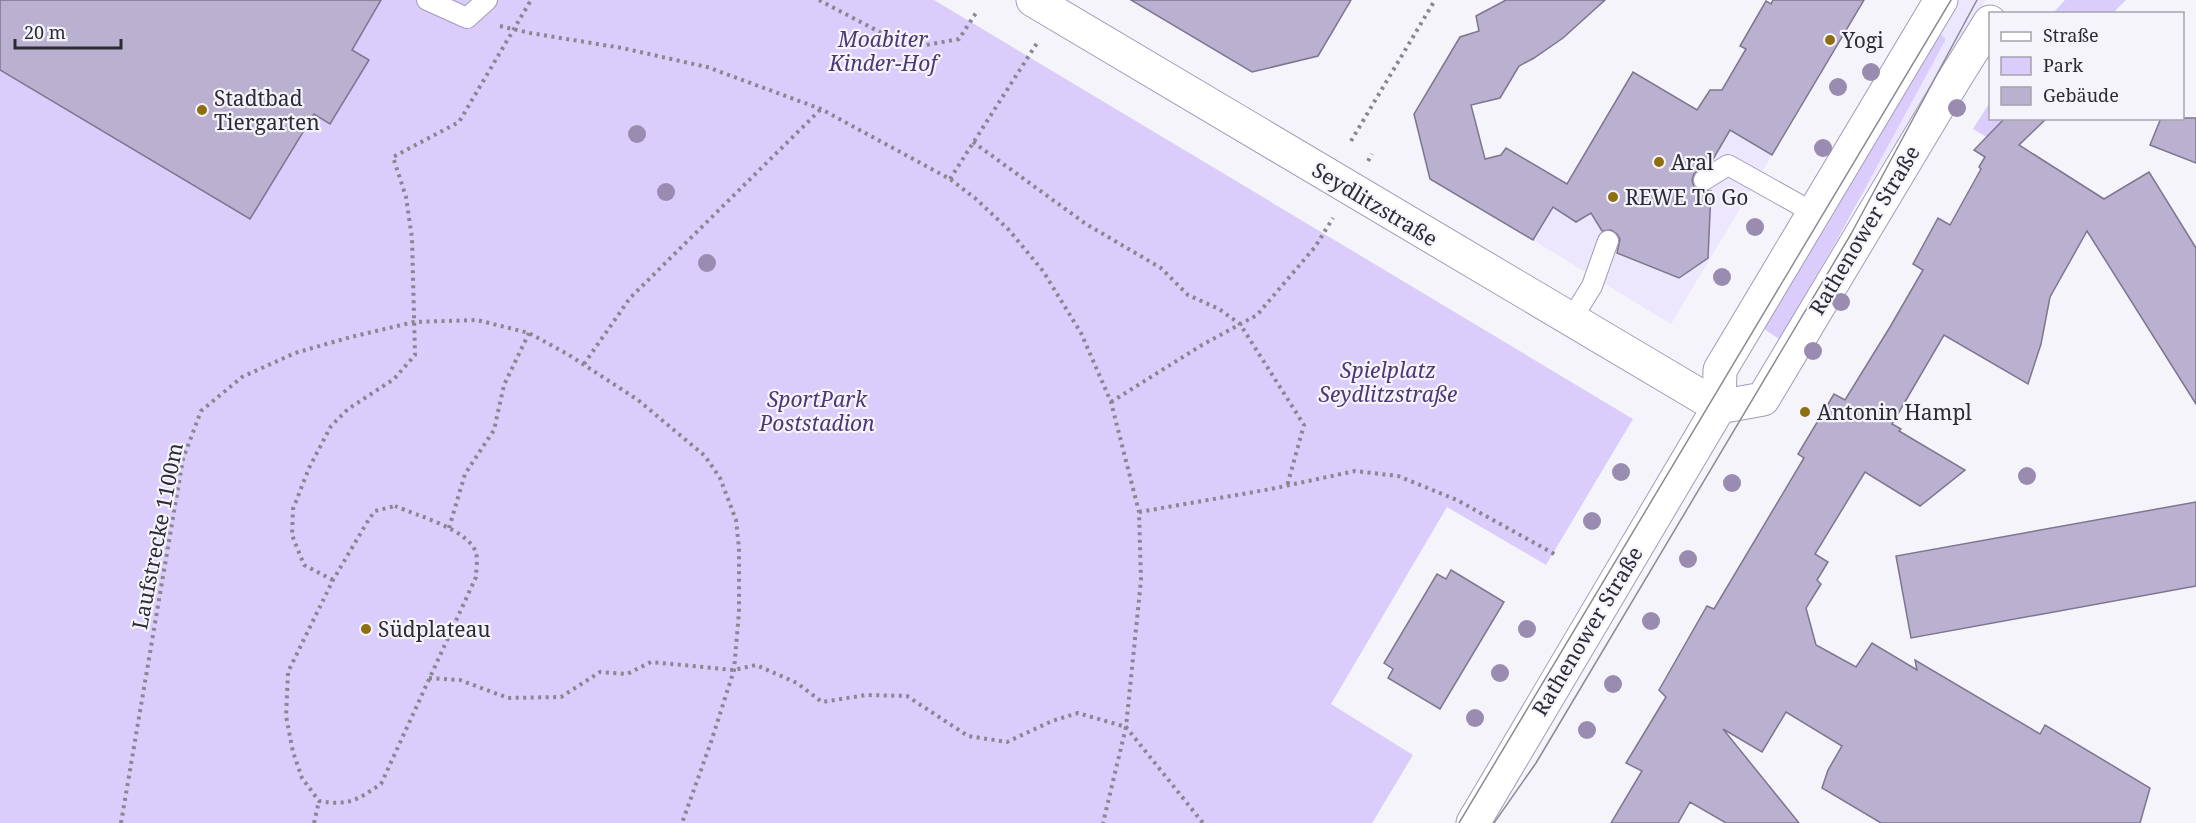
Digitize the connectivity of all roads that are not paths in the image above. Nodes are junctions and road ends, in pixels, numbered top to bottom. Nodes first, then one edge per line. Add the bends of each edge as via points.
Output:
1 (427, 0) edge
2 (487, 0) edge
3 (1941, 0) edge
4 (1044, 7) edge
5 (1989, 24) edge
6 (1704, 180) dead end
7 (1814, 213) junction
8 (1608, 241) dead end
9 (1571, 320) junction
10 (1719, 407) junction
11 (1473, 823) edge

1 - 2 lane via 467,18
3 - 7 main road, Rathenower Straße
4 - 9 main road, Seydlitzstraße
5 - 10 main road, Rathenower Straße via 1763,399
6 - 7 lane via 1728,165
7 - 10 main road, Rathenower Straße via 1720,370
8 - 9 lane via 1592,286
9 - 10 main road, Seydlitzstraße
10 - 11 main road, Rathenower Straße

